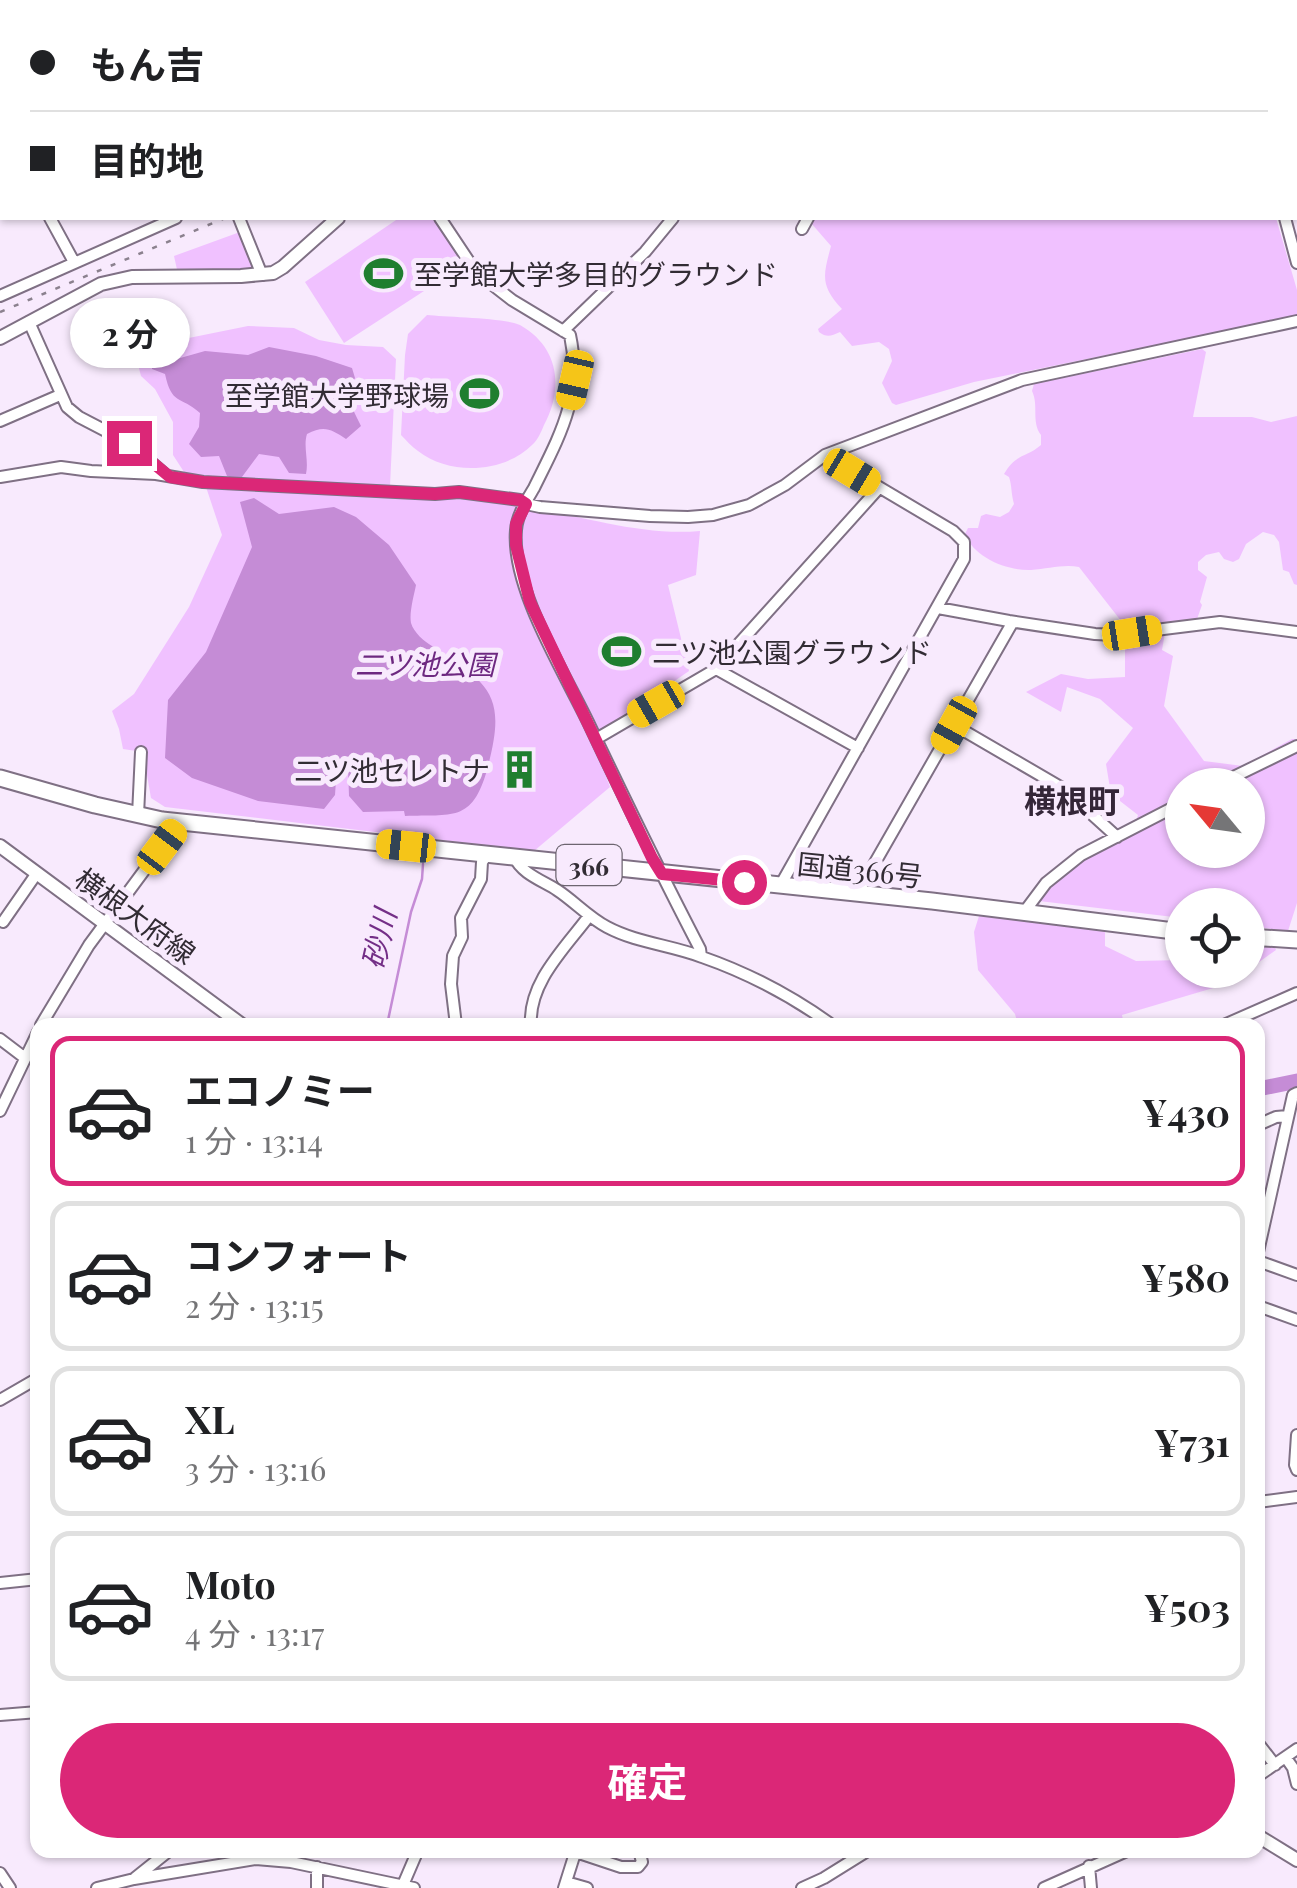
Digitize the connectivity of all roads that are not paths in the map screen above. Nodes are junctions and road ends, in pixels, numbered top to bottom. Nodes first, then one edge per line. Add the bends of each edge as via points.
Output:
1 (51, 220) edge
2 (171, 220) edge
3 (240, 220) edge
4 (336, 220) edge
5 (441, 220) edge
6 (672, 220) edge
7 (807, 220) edge
8 (1286, 220) edge
9 (802, 229) dead end
10 (74, 262) junction
11 (1297, 263) edge
12 (262, 275) junction
13 (1, 294) edge
14 (1297, 320) edge
15 (29, 322) junction
16 (562, 331) junction
17 (0, 338) edge
18 (60, 395) junction
19 (0, 421) edge
20 (825, 455) junction
21 (0, 477) edge
22 (170, 477) junction
23 (879, 488) junction
24 (526, 504) junction
25 (938, 608) junction
26 (1009, 622) junction
27 (1297, 632) edge
28 (716, 669) junction
29 (954, 725) junction
30 (596, 739) junction
31 (1297, 746) edge
32 (858, 748) junction
33 (141, 752) dead end
34 (1252, 768) edge
35 (0, 778) edge
36 (1165, 812) edge
37 (138, 814) junction
38 (180, 822) junction
39 (1118, 837) junction
40 (0, 846) edge
41 (487, 855) junction
42 (515, 858) junction
43 (37, 873) junction
44 (662, 874) junction
45 (780, 886) junction
46 (857, 894) junction
47 (1025, 912) junction
48 (590, 916) junction
49 (2, 922) dead end
50 (105, 923) junction
51 (1165, 930) edge
52 (1265, 938) edge
53 (1297, 940) edge
54 (701, 956) junction
55 (1297, 994) edge
56 (45, 1018) edge
57 (233, 1018) edge
58 (455, 1018) edge
59 (532, 1018) edge
60 (823, 1018) edge
61 (1240, 1018) edge
62 (0, 1039) edge
63 (30, 1047) edge
64 (24, 1058) junction
65 (1297, 1094) edge
66 (1, 1107) edge
67 (1288, 1116) junction
68 (1265, 1122) edge
69 (1265, 1195) edge
70 (1265, 1264) edge
71 (1297, 1275) edge
72 (1265, 1309) edge
73 (1297, 1320) edge
74 (30, 1383) edge
75 (0, 1400) edge
76 (1297, 1438) edge
77 (1297, 1470) edge
78 (1297, 1497) edge
79 (1265, 1501) edge
80 (30, 1580) edge
81 (0, 1582) edge
82 (30, 1713) edge
83 (0, 1715) edge
84 (1297, 1750) edge
85 (1286, 1758) junction
86 (1266, 1759) edge
87 (1297, 1784) edge
88 (1265, 1840) edge
89 (160, 1858) edge
90 (416, 1858) edge
91 (574, 1858) edge
92 (607, 1858) edge
93 (641, 1858) edge
94 (856, 1858) edge
95 (1109, 1858) edge
96 (1297, 1860) edge
97 (1089, 1866) junction
98 (317, 1867) junction
99 (0, 1874) edge
100 (134, 1878) junction
101 (162, 1882) edge
102 (565, 1885) edge
103 (408, 1887) edge
104 (10, 1888) edge
105 (96, 1888) edge
106 (316, 1888) edge
107 (587, 1888) edge
108 (802, 1888) edge
109 (1046, 1888) edge
110 (1092, 1888) edge

1 - 10 street
2 - 10 street
3 - 12 street
4 - 12 main road via 283,266
5 - 16 street via 476,272
6 - 16 street
7 - 9 street
8 - 11 street
10 - 13 street
12 - 15 main road via 132,277 101,284
14 - 20 street via 1022,380
15 - 17 main road
15 - 18 street
16 - 24 street via 570,335 575,380 560,432
18 - 19 street
18 - 22 street via 79,418 129,443
20 - 23 street
20 - 24 street via 750,505 713,515
21 - 22 street via 61,467
22 - 24 street via 265,487 459,492
23 - 25 street via 964,542 964,559
23 - 28 street
24 - 30 street via 516,545 530,602
25 - 26 street
25 - 32 street
26 - 27 street via 1115,635 1220,622
26 - 29 street
28 - 30 street
28 - 32 street
29 - 39 street via 1064,788
29 - 46 street
30 - 44 street
31 - 34 street
32 - 45 street
33 - 37 street
35 - 37 highway, 国道366号 / 366
36 - 39 street
37 - 38 highway, 国道366号 / 366
38 - 41 highway, 国道366号 / 366
38 - 50 street
39 - 47 street via 1065,867
40 - 43 main road, 横根大府線
41 - 42 highway, 国道366号 / 366
41 - 58 street via 452,956
42 - 44 highway, 国道366号 / 366
42 - 48 street
43 - 49 street
43 - 50 main road, 横根大府線
44 - 45 highway, 国道366号 / 366
44 - 54 street
45 - 46 highway, 国道366号 / 366
46 - 47 highway, 国道366号 / 366
47 - 51 highway, 国道366号 / 366
48 - 54 street via 637,940
48 - 59 street via 534,996
50 - 56 street
50 - 57 main road, 横根大府線
52 - 53 highway
54 - 60 street
55 - 61 street
62 - 64 street
63 - 64 street
64 - 66 street
65 - 67 street
67 - 68 street
67 - 69 street
70 - 71 street
72 - 73 street
74 - 75 street
76 - 77 street
78 - 79 street
80 - 81 street
82 - 83 street
84 - 85 street
85 - 86 street
85 - 87 street
88 - 96 main road
89 - 100 street
90 - 103 street
91 - 102 street
92 - 93 street via 621,1867 638,1867
94 - 108 street
95 - 97 street
97 - 109 street
97 - 110 street
98 - 101 street via 256,1859
98 - 103 street
98 - 106 street
99 - 104 street
100 - 101 street
100 - 105 street
102 - 107 street

